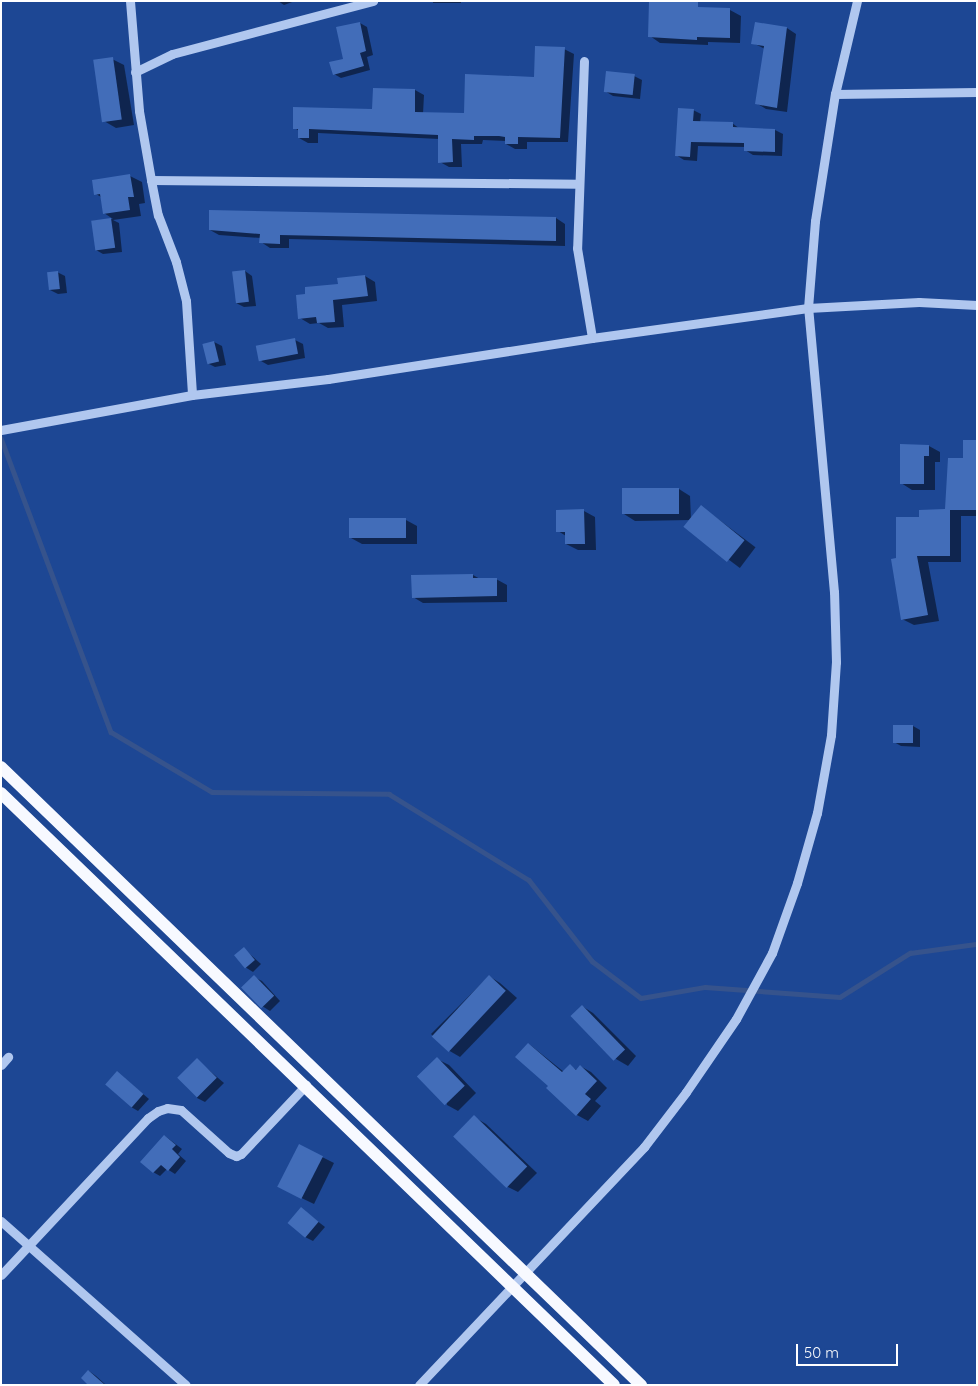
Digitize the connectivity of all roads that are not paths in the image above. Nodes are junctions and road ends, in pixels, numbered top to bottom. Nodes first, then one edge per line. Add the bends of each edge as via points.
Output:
1 (130, 1) edge
2 (373, 1) edge
3 (854, 2) edge
4 (584, 60) dead end
5 (135, 72) junction
6 (977, 92) edge
7 (835, 94) junction
8 (151, 180) junction
9 (578, 184) junction
10 (977, 305) edge
11 (808, 308) junction
12 (592, 338) junction
13 (192, 395) junction
14 (1, 430) edge
15 (1, 767) edge
16 (1, 793) edge
17 (8, 1057) dead end
18 (1, 1065) edge
19 (306, 1085) junction
20 (1, 1221) edge
21 (28, 1245) junction
22 (526, 1273) junction
23 (1, 1275) edge
24 (513, 1287) junction
25 (186, 1385) edge
26 (419, 1385) edge
27 (614, 1385) edge
28 (641, 1385) edge

1 - 5 street
2 - 5 street via 172,54
3 - 7 street
4 - 9 street
5 - 8 street
6 - 7 street
7 - 11 street via 816,221
8 - 9 street
8 - 13 street via 158,216 176,262 186,301
9 - 12 street via 577,248
10 - 11 street via 920,302
11 - 12 street
11 - 22 street via 834,592 836,662 831,736 817,813 797,883 772,953 713,1056 644,1146
12 - 13 street via 328,379
13 - 14 street
15 - 22 main road
16 - 19 main road
17 - 18 street
19 - 21 street via 236,1156 181,1110 168,1108 158,1111
19 - 24 main road
20 - 21 street
21 - 23 street
21 - 25 street
22 - 24 street
22 - 28 main road
24 - 26 street
24 - 27 main road

